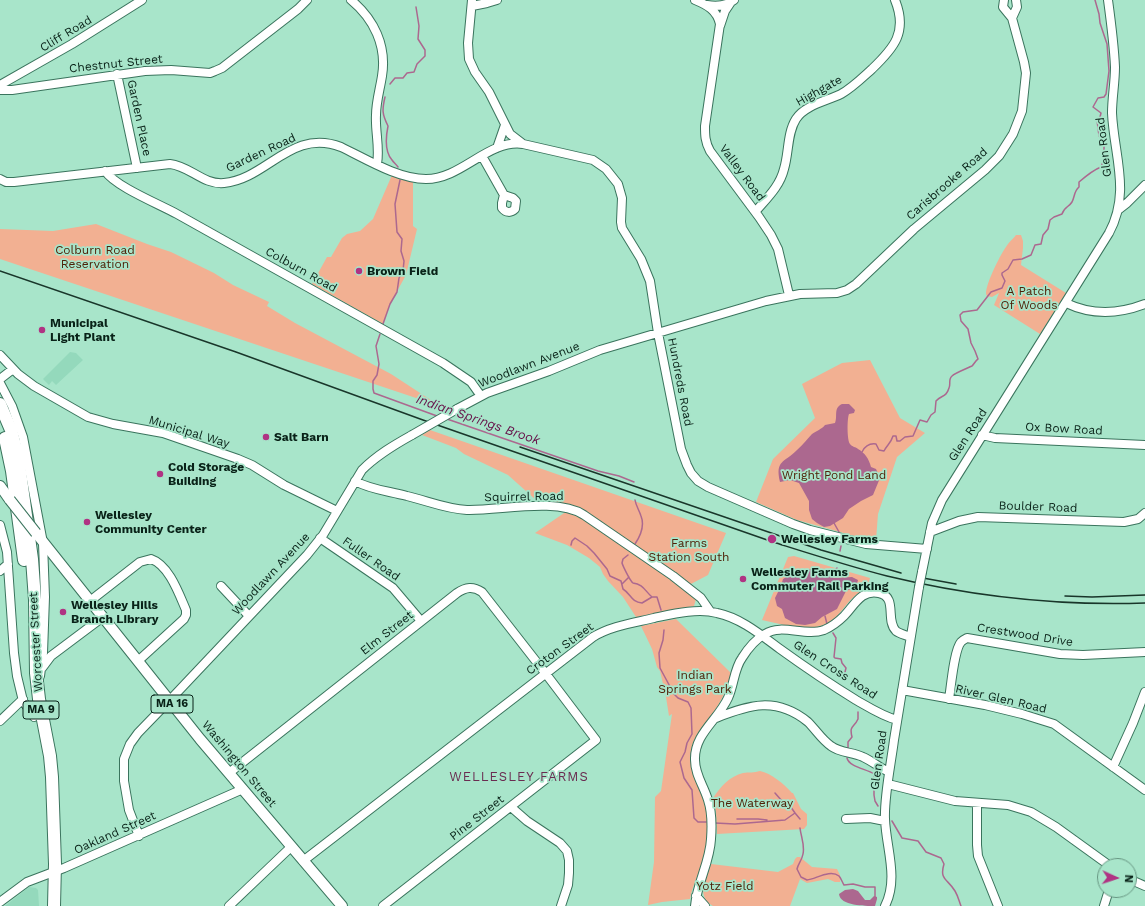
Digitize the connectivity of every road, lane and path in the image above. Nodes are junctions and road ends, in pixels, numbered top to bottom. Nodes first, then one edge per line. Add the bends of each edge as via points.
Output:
1 (142, 0) edge
2 (307, 0) edge
3 (351, 0) edge
4 (497, 0) edge
5 (695, 0) edge
6 (894, 0) edge
7 (1004, 0) edge
8 (1016, 0) edge
9 (1108, 0) edge
10 (733, 1) edge
11 (472, 3) edge
12 (706, 5) junction
13 (1012, 18) junction
14 (720, 28) junction
15 (117, 74) junction
16 (0, 85) edge
17 (0, 90) edge
18 (505, 125) junction
19 (523, 144) junction
20 (497, 148) junction
21 (482, 156) junction
22 (377, 164) junction
23 (137, 168) junction
24 (105, 171) junction
25 (0, 179) edge
26 (1145, 185) edge
27 (504, 195) dead end
28 (1118, 210) junction
29 (756, 211) junction
30 (789, 295) junction
31 (1066, 303) junction
32 (1145, 304) edge
33 (658, 333) junction
34 (0, 355) edge
35 (13, 369) junction
36 (0, 379) edge
37 (0, 383) edge
38 (481, 396) junction
39 (0, 404) edge
40 (0, 425) edge
41 (982, 435) junction
42 (1145, 445) edge
43 (355, 481) junction
44 (0, 486) edge
45 (337, 511) junction
46 (1144, 516) edge
47 (0, 525) edge
48 (930, 532) junction
49 (320, 538) junction
50 (43, 543) junction
51 (927, 549) junction
52 (8, 564) junction
53 (0, 571) edge
54 (221, 586) dead end
55 (90, 601) junction
56 (710, 611) junction
57 (249, 616) junction
58 (103, 617) junction
59 (421, 621) junction
60 (44, 624) junction
61 (762, 636) junction
62 (910, 637) junction
63 (1145, 652) edge
64 (51, 656) junction
65 (138, 661) junction
66 (41, 672) junction
67 (546, 674) junction
68 (38, 686) junction
69 (902, 690) junction
70 (1145, 692) edge
71 (949, 698) junction
72 (23, 700) junction
73 (727, 700) junction
74 (169, 701) junction
75 (738, 709) junction
76 (34, 717) junction
77 (715, 718) junction
78 (897, 720) junction
79 (0, 721) edge
80 (1113, 767) junction
81 (889, 772) junction
82 (229, 773) junction
83 (888, 784) junction
84 (242, 789) junction
85 (1145, 790) edge
86 (977, 803) junction
87 (511, 807) junction
88 (885, 810) junction
89 (870, 818) junction
90 (846, 819) dead end
91 (885, 821) junction
92 (139, 836) junction
93 (292, 847) junction
94 (1099, 858) edge
95 (303, 861) junction
96 (51, 873) junction
97 (696, 896) junction
98 (0, 902) edge
99 (340, 905) edge
100 (46, 906) edge
101 (55, 906) edge
102 (229, 906) edge
103 (383, 906) edge
104 (561, 906) edge
105 (695, 906) edge
106 (705, 906) edge
107 (885, 906) edge
108 (998, 906) edge

1 - 16 street, Cliff Road
2 - 15 street, Chestnut Street via 215,71 206,73 155,70
3 - 22 street via 370,20 382,52 376,114
4 - 11 street via 487,4
5 - 12 street
6 - 29 street, Highgate via 899,26 892,49 850,88 808,108 797,118 781,178
7 - 13 street, Carisbrooke Road via 1003,7
8 - 13 street, Carisbrooke Road via 1018,5
9 - 28 street, Glen Road via 1114,60 1112,116 1121,187
10 - 12 street via 721,6
10 - 14 street, Valley Road via 724,14
11 - 18 street via 469,59
12 - 14 street via 716,14
13 - 30 street, Carisbrooke Road via 1025,66 1025,86 1022,111 1016,128 999,156 851,287 837,293
14 - 29 street, Valley Road via 705,139 710,151
15 - 17 street, Chestnut Street
15 - 23 street, Garden Place
18 - 19 street via 512,136
18 - 20 street
19 - 20 street, Garden Road via 509,144
19 - 33 street, Hundreds Road via 590,159 614,178 622,198 622,228 640,256 649,277
20 - 21 street, Garden Road
21 - 22 street, Garden Road via 449,174 432,179 404,175
21 - 27 street
22 - 23 street, Garden Road via 341,147 320,143 292,150 242,178 224,183 210,182 176,165
23 - 24 street, Garden Road
24 - 25 street, Garden Road via 14,182
24 - 38 street, Colburn Road via 134,192 443,363 470,382
26 - 28 street via 1128,204
28 - 31 street, Glen Road via 1109,233
29 - 30 street, Valley Road via 775,242
30 - 33 street, Woodlawn Avenue
31 - 32 street via 1082,310 1097,312 1123,310
31 - 41 street, Glen Road
33 - 38 street, Woodlawn Avenue via 600,350
33 - 51 street, Hundreds Road via 681,449 688,468 700,482 810,530 866,544
34 - 35 street, Municipal Way
35 - 36 street
35 - 45 street, Municipal Way via 34,386 88,417 163,433 238,459
37 - 50 street via 12,406 23,437
38 - 43 street, Woodlawn Avenue, bridge via 370,462
39 - 68 highway, Worcester Street / MA 9 via 15,445 24,495 34,585
40 - 76 highway, Worcester Street / MA 9 via 10,462 24,563 27,666
41 - 42 street, Ox Bow Road via 995,438
41 - 48 street, Glen Road via 942,500
43 - 45 street, Woodlawn Avenue
43 - 56 street, Squirrel Road via 369,488 453,509 555,506 576,510 673,576 701,598
44 - 50 main road, Washington Street / MA 16, bridge
45 - 49 street, Woodlawn Avenue
46 - 48 street, Boulder Road via 1124,522 978,517 954,522
47 - 52 street
48 - 51 street, Glen Road
49 - 57 street, Woodlawn Avenue via 303,560
49 - 59 street, Fuller Road via 393,588
50 - 55 main road, Washington Street / MA 16
50 - 60 street
51 - 62 street, Glen Road, bridge
52 - 53 street
52 - 72 street via 14,653
54 - 57 street
55 - 58 main road, Washington Street / MA 16
55 - 65 street via 140,562 151,559 162,564 175,586 186,615
56 - 61 street, Croton Street via 734,619
56 - 67 street, Croton Street via 665,616 608,630 593,637
57 - 74 street, Woodlawn Avenue
58 - 64 street
58 - 65 main road, Washington Street / MA 16
59 - 67 street, Elm Street via 464,589 476,588 482,592
59 - 82 street, Elm Street
60 - 64 street
60 - 66 street
61 - 62 street via 776,630 824,630 843,617 861,596 874,592 887,596 894,627
61 - 73 street via 740,659
61 - 78 street, Glen Cross Road via 827,683 880,714
62 - 69 street, Glen Road
63 - 71 street, Crestwood Drive via 1060,654 967,638 959,647
64 - 66 street
65 - 74 main road, Washington Street / MA 16
66 - 68 street
67 - 87 street, Pine Street via 596,740
67 - 95 street, Croton Street
68 - 96 highway, Worcester Street / MA 9 via 51,767
69 - 71 street, River Glen Road
69 - 78 street, Glen Road
70 - 80 street
71 - 80 street, River Glen Road via 1022,714 1054,724
72 - 76 street
72 - 79 street
73 - 75 street
73 - 77 street
74 - 82 main road, Washington Street / MA 16
74 - 92 street, Woodlawn Avenue via 135,736 124,759 124,788
75 - 77 street
75 - 81 street via 763,705 788,710 806,721 832,747 862,756
76 - 96 highway, Worcester Street / MA 9 via 43,776
77 - 97 street via 700,738 695,756 696,771 709,804 712,829 709,855
78 - 81 street, Glen Road
80 - 85 street, River Glen Road
81 - 83 street, Glen Road
82 - 84 main road, Washington Street / MA 16
83 - 86 street via 944,799
83 - 88 street, Glen Road
84 - 92 street, Oakland Street
84 - 93 main road, Washington Street / MA 16
86 - 94 street via 1008,805 1031,812
86 - 108 street via 978,856
87 - 103 street, Pine Street
87 - 104 street via 560,843 566,851 569,877
88 - 89 street
88 - 91 street, Glen Road
89 - 90 street
89 - 91 street
91 - 107 street, Glen Road via 891,874 890,894
92 - 96 street, Oakland Street
93 - 95 main road, Washington Street / MA 16
93 - 102 street
95 - 99 main road, Washington Street / MA 16
96 - 98 street, Oakland Street via 24,884
96 - 100 highway, Worcester Street / MA 9
96 - 101 highway, Worcester Street / MA 9
97 - 105 street
97 - 106 street

